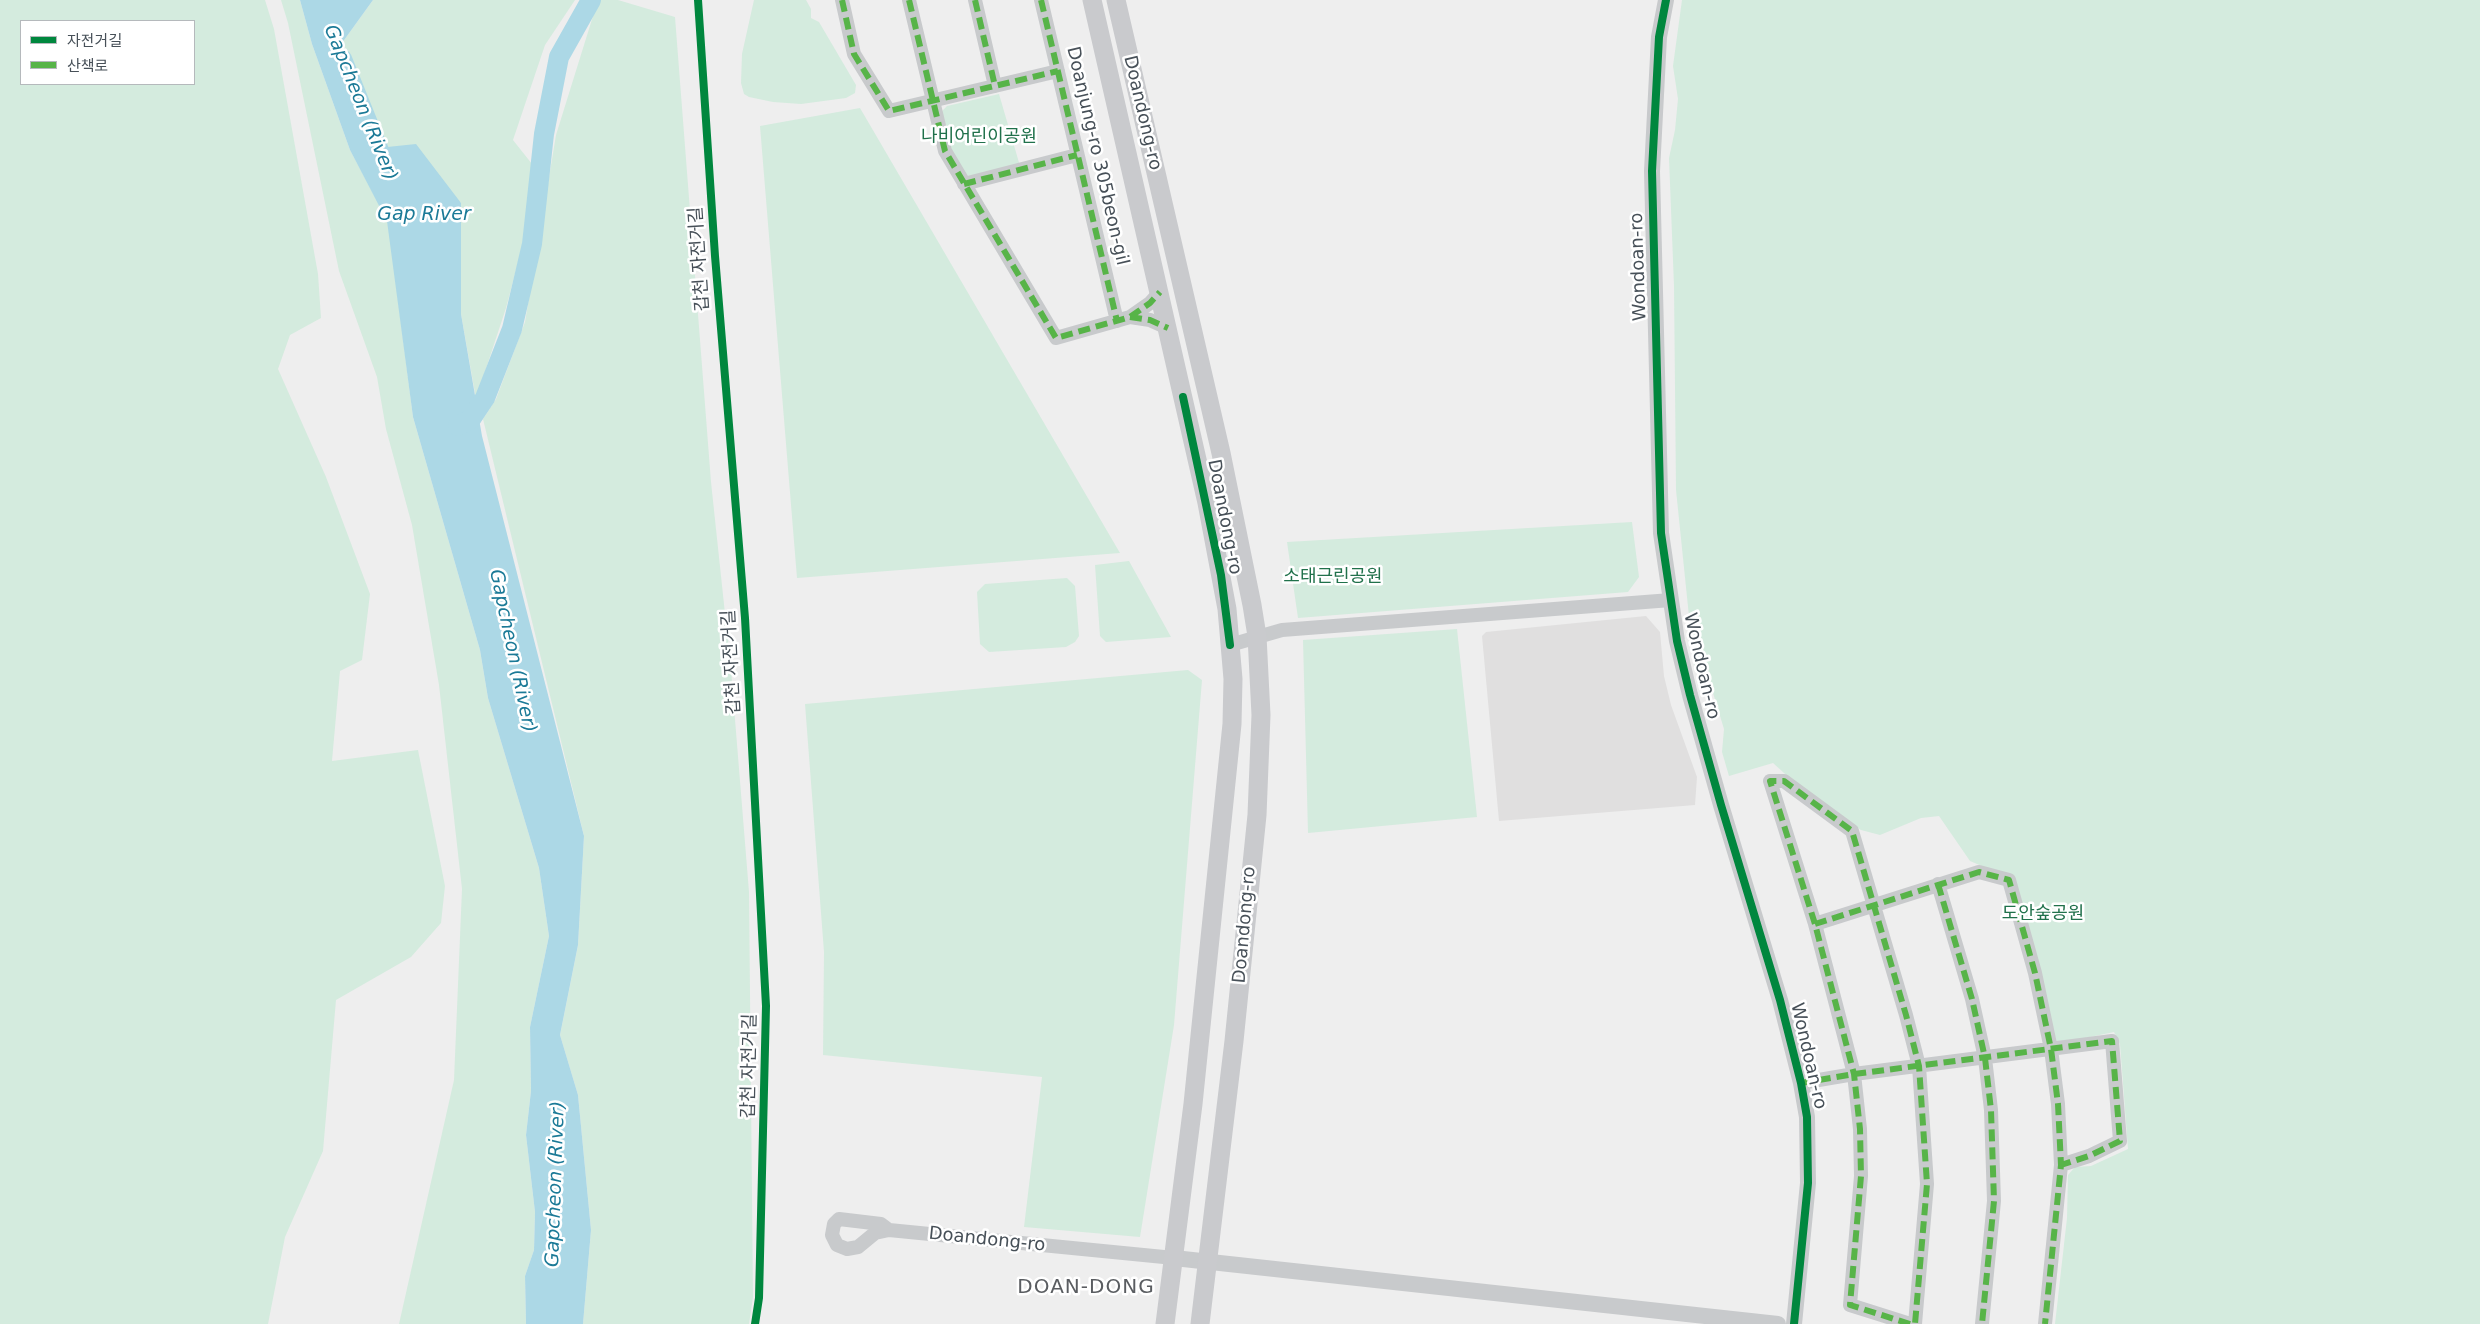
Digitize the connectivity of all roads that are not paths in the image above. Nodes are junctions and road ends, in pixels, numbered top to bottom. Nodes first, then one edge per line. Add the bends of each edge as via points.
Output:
1 (842, 0) edge
2 (909, 0) edge
3 (975, 0) edge
4 (1041, 0) edge
5 (1092, 0) edge
6 (1116, 0) edge
7 (1666, 0) edge
8 (1058, 71) junction
9 (995, 86) junction
10 (932, 101) junction
11 (1078, 155) junction
12 (964, 184) junction
13 (1160, 292) junction
14 (1130, 317) junction
15 (1117, 321) junction
16 (1168, 328) junction
17 (1671, 600) junction
18 (1257, 636) junction
19 (1230, 645) junction
20 (1938, 884) junction
21 (1874, 905) junction
22 (1815, 924) junction
23 (2051, 1049) junction
24 (1985, 1058) junction
25 (1919, 1066) junction
26 (1854, 1074) junction
27 (1801, 1083) junction
28 (2061, 1165) junction
29 (889, 1230) dead end
30 (1174, 1258) junction
31 (1207, 1262) junction
32 (1165, 1324) edge
33 (1200, 1324) edge
34 (1778, 1324) edge
35 (1794, 1324) edge
36 (1910, 1324) edge
37 (1915, 1324) edge
38 (1982, 1324) edge
39 (2045, 1324) edge

1 - 10 street via 854,54 889,111
2 - 10 street
3 - 9 street
4 - 8 street, Doanjung-ro 305beon-gil
5 - 13 main road, Doandong-ro
6 - 18 main road, Doandong-ro via 1222,453
7 - 17 street, Wondoan-ro via 1656,91 1652,207 1661,533
8 - 9 street
8 - 11 street, Doanjung-ro 305beon-gil
9 - 10 street
10 - 12 street via 944,151
11 - 12 street
11 - 15 street, Doanjung-ro 305beon-gil
12 - 15 street via 1056,338
13 - 14 street via 1150,304
13 - 16 main road, Doandong-ro
14 - 15 street
14 - 16 street via 1150,320
16 - 19 main road, Doandong-ro via 1221,575
17 - 18 street via 1282,630
17 - 27 street, Wondoan-ro via 1690,694 1780,1000
18 - 19 street
18 - 31 main road, Doandong-ro via 1261,715 1256,815
19 - 30 main road, Doandong-ro via 1232,724
20 - 21 street
20 - 23 street via 1978,872 2009,880 2036,973
20 - 24 street
21 - 22 street
21 - 22 street via 1852,831 1784,781 1770,781
21 - 25 street
22 - 26 street
23 - 24 street
23 - 28 street
23 - 28 street via 2112,1040 2120,1141
24 - 25 street
24 - 38 street via 1991,1110 1994,1201
25 - 26 street
25 - 37 street via 1926,1184
26 - 27 street
26 - 36 street via 1861,1176 1850,1305
27 - 35 street, Wondoan-ro via 1807,1117 1808,1183
28 - 39 street
29 - 30 street, Doandong-ro
30 - 31 street
30 - 32 main road, Doandong-ro
31 - 33 main road, Doandong-ro
31 - 34 street

